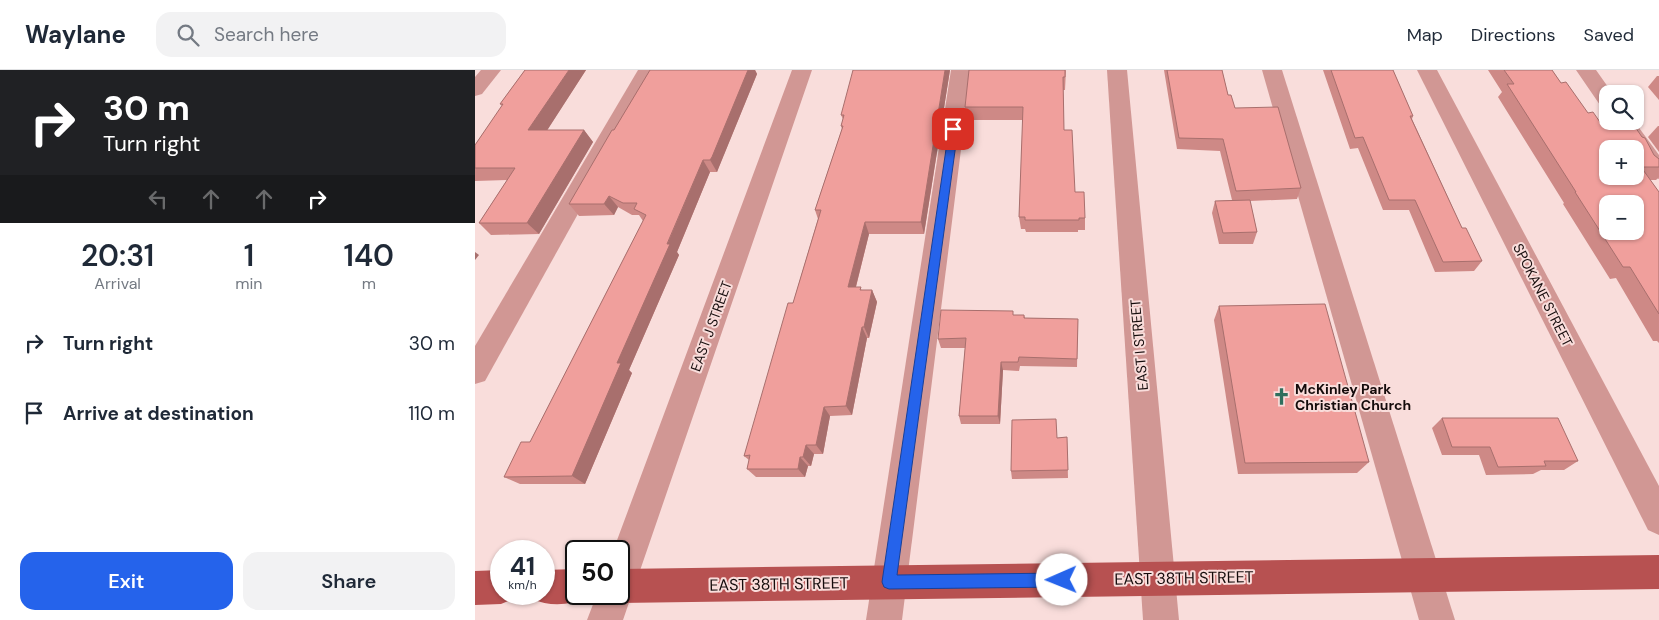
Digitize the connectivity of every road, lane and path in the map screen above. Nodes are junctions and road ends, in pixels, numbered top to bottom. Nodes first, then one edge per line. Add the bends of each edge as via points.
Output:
1 (491, 70) edge
2 (648, 70) edge
3 (803, 70) edge
4 (961, 70) edge
5 (1117, 70) edge
6 (1272, 70) edge
7 (1427, 70) edge
8 (1586, 70) edge
9 (1599, 89) edge
10 (475, 90) edge
11 (1629, 130) edge
12 (1659, 171) edge
13 (475, 372) edge
14 (1659, 519) edge
15 (630, 550) edge
16 (1659, 572) edge
17 (1423, 575) junction
18 (1158, 579) junction
19 (889, 582) junction
20 (630, 586) edge
21 (490, 587) edge
22 (475, 588) edge
23 (610, 605) edge
24 (605, 620) edge
25 (884, 620) edge
26 (1161, 620) edge
27 (1437, 620) edge

1 - 10 street
2 - 13 street
3 - 15 street, EAST J STREET
4 - 19 street
5 - 18 street, EAST I STREET
6 - 17 street
7 - 14 street, SPOKANE STREET
8 - 9 street
11 - 12 street
16 - 17 main road, EAST 38TH STREET
17 - 18 main road, EAST 38TH STREET
17 - 27 street
18 - 19 main road, EAST 38TH STREET
18 - 26 street, EAST I STREET
19 - 20 main road, EAST 38TH STREET
19 - 25 street
21 - 22 main road
23 - 24 street

